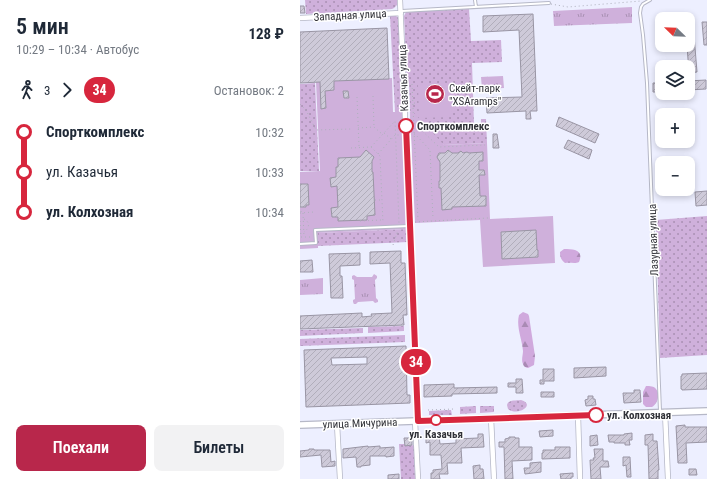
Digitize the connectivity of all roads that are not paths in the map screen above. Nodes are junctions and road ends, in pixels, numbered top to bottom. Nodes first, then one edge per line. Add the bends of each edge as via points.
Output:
1 (400, 0) edge
2 (475, 0) edge
3 (649, 0) edge
4 (549, 3) road end
5 (476, 8) junction
6 (401, 12) junction
7 (300, 18) edge
8 (410, 224) junction
9 (300, 244) edge
10 (707, 411) edge
11 (663, 412) junction
12 (578, 415) junction
13 (491, 418) junction
14 (417, 421) junction
15 (337, 424) junction
16 (300, 425) edge
17 (340, 479) edge
18 (418, 479) edge
19 (494, 479) edge
20 (580, 479) edge
21 (668, 479) edge

1 - 6 street, Казачья улица
2 - 5 lane
3 - 11 lane, Лазурная улица via 643,4 640,14 647,83
4 - 5 lane, Западная улица
5 - 6 lane, Западная улица
6 - 7 street, Западная улица
6 - 8 street, Казачья улица
8 - 9 lane via 315,230 316,243
8 - 14 street, Казачья улица
10 - 11 street, улица Мичурина
11 - 12 street, улица Мичурина
11 - 21 street, Лазурная улица
12 - 13 street, улица Мичурина
12 - 20 street
13 - 14 street, улица Мичурина
13 - 19 street
14 - 15 street, улица Мичурина
14 - 18 street, Казачья улица
15 - 16 street, улица Мичурина
15 - 17 street

